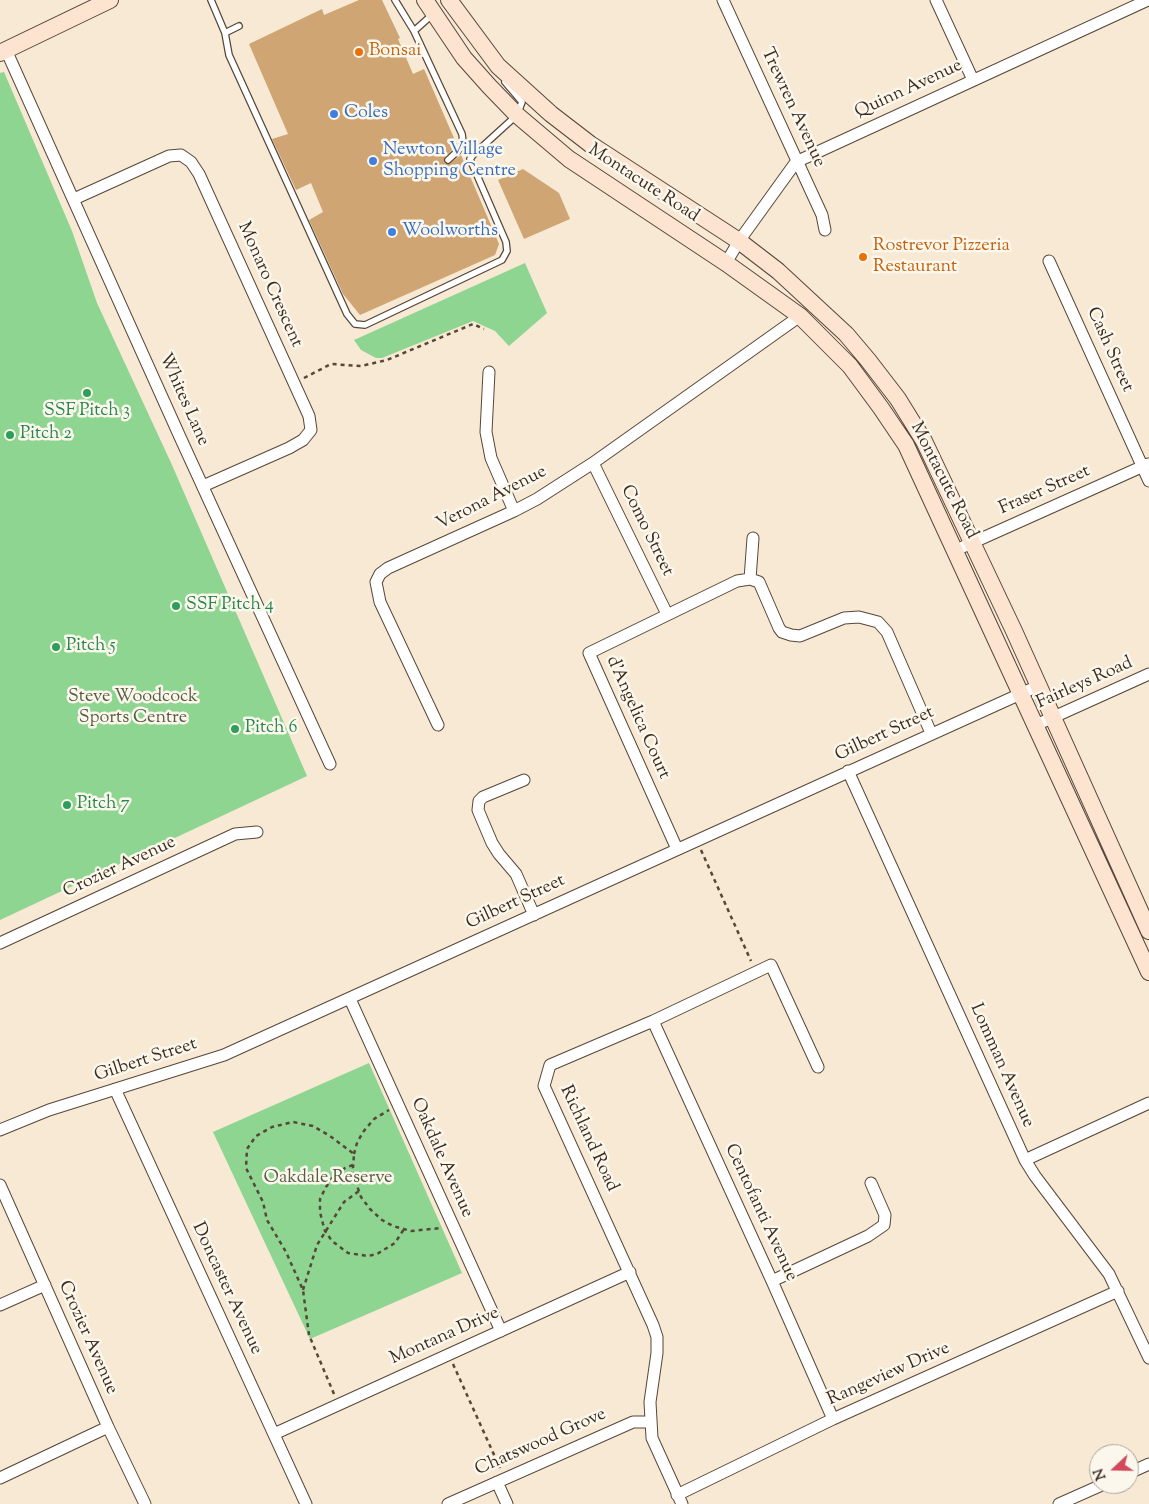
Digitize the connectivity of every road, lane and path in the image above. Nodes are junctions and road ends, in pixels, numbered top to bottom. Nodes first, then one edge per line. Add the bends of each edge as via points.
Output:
1 (211, 0) edge
2 (395, 0) edge
3 (424, 0) edge
4 (449, 0) edge
5 (723, 0) edge
6 (936, 0) edge
7 (1148, 0) edge
8 (107, 1) edge
9 (433, 14) junction
10 (239, 26) dead end
11 (414, 31) junction
12 (225, 33) junction
13 (3, 52) edge
14 (498, 66) junction
15 (973, 80) junction
16 (517, 115) junction
17 (448, 160) dead end
18 (796, 162) junction
19 (74, 199) junction
20 (825, 230) dead end
21 (739, 241) junction
22 (1049, 261) dead end
23 (726, 263) junction
24 (800, 316) junction
25 (484, 329) dead end
26 (489, 372) dead end
27 (304, 378) dead end
28 (594, 463) junction
29 (1146, 465) edge
30 (1149, 481) edge
31 (203, 486) junction
32 (514, 511) junction
33 (753, 538) dead end
34 (972, 543) junction
35 (956, 550) junction
36 (754, 581) junction
37 (667, 614) junction
38 (1149, 674) edge
39 (1038, 686) junction
40 (1022, 693) junction
41 (1052, 719) junction
42 (438, 725) dead end
43 (1036, 726) junction
44 (931, 733) junction
45 (330, 764) dead end
46 (848, 771) junction
47 (524, 780) dead end
48 (257, 832) dead end
49 (677, 849) junction
50 (693, 852) dead end
51 (534, 915) junction
52 (1149, 931) edge
53 (0, 943) edge
54 (756, 972) junction
55 (1149, 972) edge
56 (350, 999) junction
57 (653, 1021) junction
58 (818, 1067) dead end
59 (115, 1089) junction
60 (1149, 1103) edge
61 (398, 1105) junction
62 (0, 1130) edge
63 (354, 1154) junction
64 (1025, 1160) junction
65 (353, 1165) junction
66 (871, 1183) dead end
67 (0, 1186) edge
68 (359, 1191) junction
69 (404, 1229) junction
70 (439, 1230) dead end
71 (325, 1231) junction
72 (630, 1272) junction
73 (772, 1281) junction
74 (45, 1285) junction
75 (303, 1290) junction
76 (1118, 1291) junction
77 (0, 1305) edge
78 (501, 1331) junction
79 (448, 1355) junction
80 (1149, 1358) edge
81 (339, 1404) junction
82 (834, 1419) junction
83 (650, 1422) junction
84 (108, 1427) junction
85 (274, 1434) junction
86 (0, 1478) edge
87 (501, 1480) junction
88 (1089, 1491) edge
89 (680, 1499) edge
90 (145, 1504) edge
91 (306, 1504) edge
92 (448, 1504) edge
93 (507, 1504) edge
94 (1059, 1504) edge

1 - 12 lane
2 - 11 lane
3 - 9 main road, Montacute Road
4 - 14 main road, Montacute Road
5 - 18 street, Trewren Avenue
6 - 15 street
7 - 15 street, Quinn Avenue
8 - 13 main road
9 - 11 lane
9 - 16 main road, Montacute Road via 464,58
10 - 12 lane
11 - 17 lane via 462,134 461,148
12 - 16 lane via 229,55 346,314 355,324 365,325 502,260 507,251 506,242 470,159
13 - 19 street, Whites Lane
14 - 16 lane via 522,102
14 - 21 main road, Montacute Road via 590,144
15 - 18 street, Quinn Avenue
16 - 23 main road, Montacute Road via 569,159
18 - 20 street, Trewren Avenue via 822,215
18 - 21 street, Quinn Avenue
19 - 31 street, Whites Lane
19 - 31 street, Monaro Crescent via 169,156 181,156 191,162 306,408 311,430 303,440
21 - 23 street, Quinn Avenue
21 - 34 main road, Montacute Road via 778,271 846,334 868,360 924,441
22 - 29 street, Cash Street
23 - 24 main road, Montacute Road
24 - 28 street, Verona Avenue
24 - 35 main road, Montacute Road via 850,366 906,445
25 - 27 path via 473,324 387,360 361,366 330,364
26 - 32 street via 486,432 491,458
28 - 32 street, Verona Avenue
28 - 37 street, Como Street
29 - 30 street, Cash Street
29 - 34 street, Fraser Street
31 - 45 street, Whites Lane
32 - 42 street, Verona Avenue via 388,568 376,582 380,602
33 - 36 street
34 - 35 street, Fraser Street
34 - 39 main road, Montacute Road
35 - 40 main road, Montacute Road
36 - 37 street, d'Angelica Court via 737,581
36 - 44 street via 782,632 790,636 800,636 844,618 858,617 878,622 887,632
37 - 49 street, d'Angelica Court via 589,653
38 - 41 street, Fairleys Road
39 - 40 street, Gilbert Street
39 - 41 main road, Montacute Road
40 - 43 main road, Montacute Road
40 - 44 street, Gilbert Street
41 - 43 street, Fairleys Road
41 - 52 main road, Montacute Road
43 - 55 main road, Montacute Road
44 - 46 street, Gilbert Street
46 - 49 street, Gilbert Street
46 - 64 street, Lomman Avenue
47 - 51 street via 483,797 478,810 492,843 516,874
48 - 53 street, Crozier Avenue via 235,834
49 - 51 street, Gilbert Street
50 - 54 path via 701,848
51 - 56 street, Gilbert Street
54 - 57 street, Richland Road
54 - 58 street, Richland Road via 771,965
56 - 59 street, Gilbert Street via 224,1055
56 - 61 street, Oakdale Avenue
57 - 72 street, Richland Road via 550,1065 544,1086
57 - 73 street, Centofanti Avenue
59 - 62 street, Gilbert Street
59 - 85 street, Doncaster Avenue
60 - 64 street
61 - 63 path via 374,1119 363,1132
61 - 78 street, Oakdale Avenue
63 - 65 path
63 - 75 path via 313,1126 293,1122 272,1127 256,1136 247,1150 246,1168 263,1202 267,1220
64 - 76 street, Lomman Avenue via 1109,1274
65 - 68 path
65 - 71 path via 333,1177 320,1199
66 - 73 street via 885,1214 884,1225 868,1236
67 - 74 street, Crozier Avenue
68 - 69 path via 370,1209 382,1220
68 - 71 path via 344,1202
69 - 70 path
69 - 71 path via 395,1243 368,1256 348,1253
71 - 75 path via 317,1245
72 - 78 street, Montana Drive
72 - 83 street, Richland Road via 657,1337
73 - 82 street, Centofanti Avenue
74 - 77 street
74 - 84 street, Crozier Avenue
75 - 81 path via 308,1335
76 - 80 street, Lomman Avenue
76 - 82 street, Rangeview Drive
78 - 79 street, Montana Drive
79 - 81 street, Montana Drive
79 - 87 path
81 - 85 street, Montana Drive
82 - 89 street, Rangeview Drive
83 - 87 street, Chatswood Grove via 634,1422
83 - 89 street, Richland Road via 652,1438
84 - 86 street
84 - 90 street, Crozier Avenue
85 - 91 street, Doncaster Avenue
87 - 92 street, Chatswood Grove
87 - 93 street
88 - 94 street

